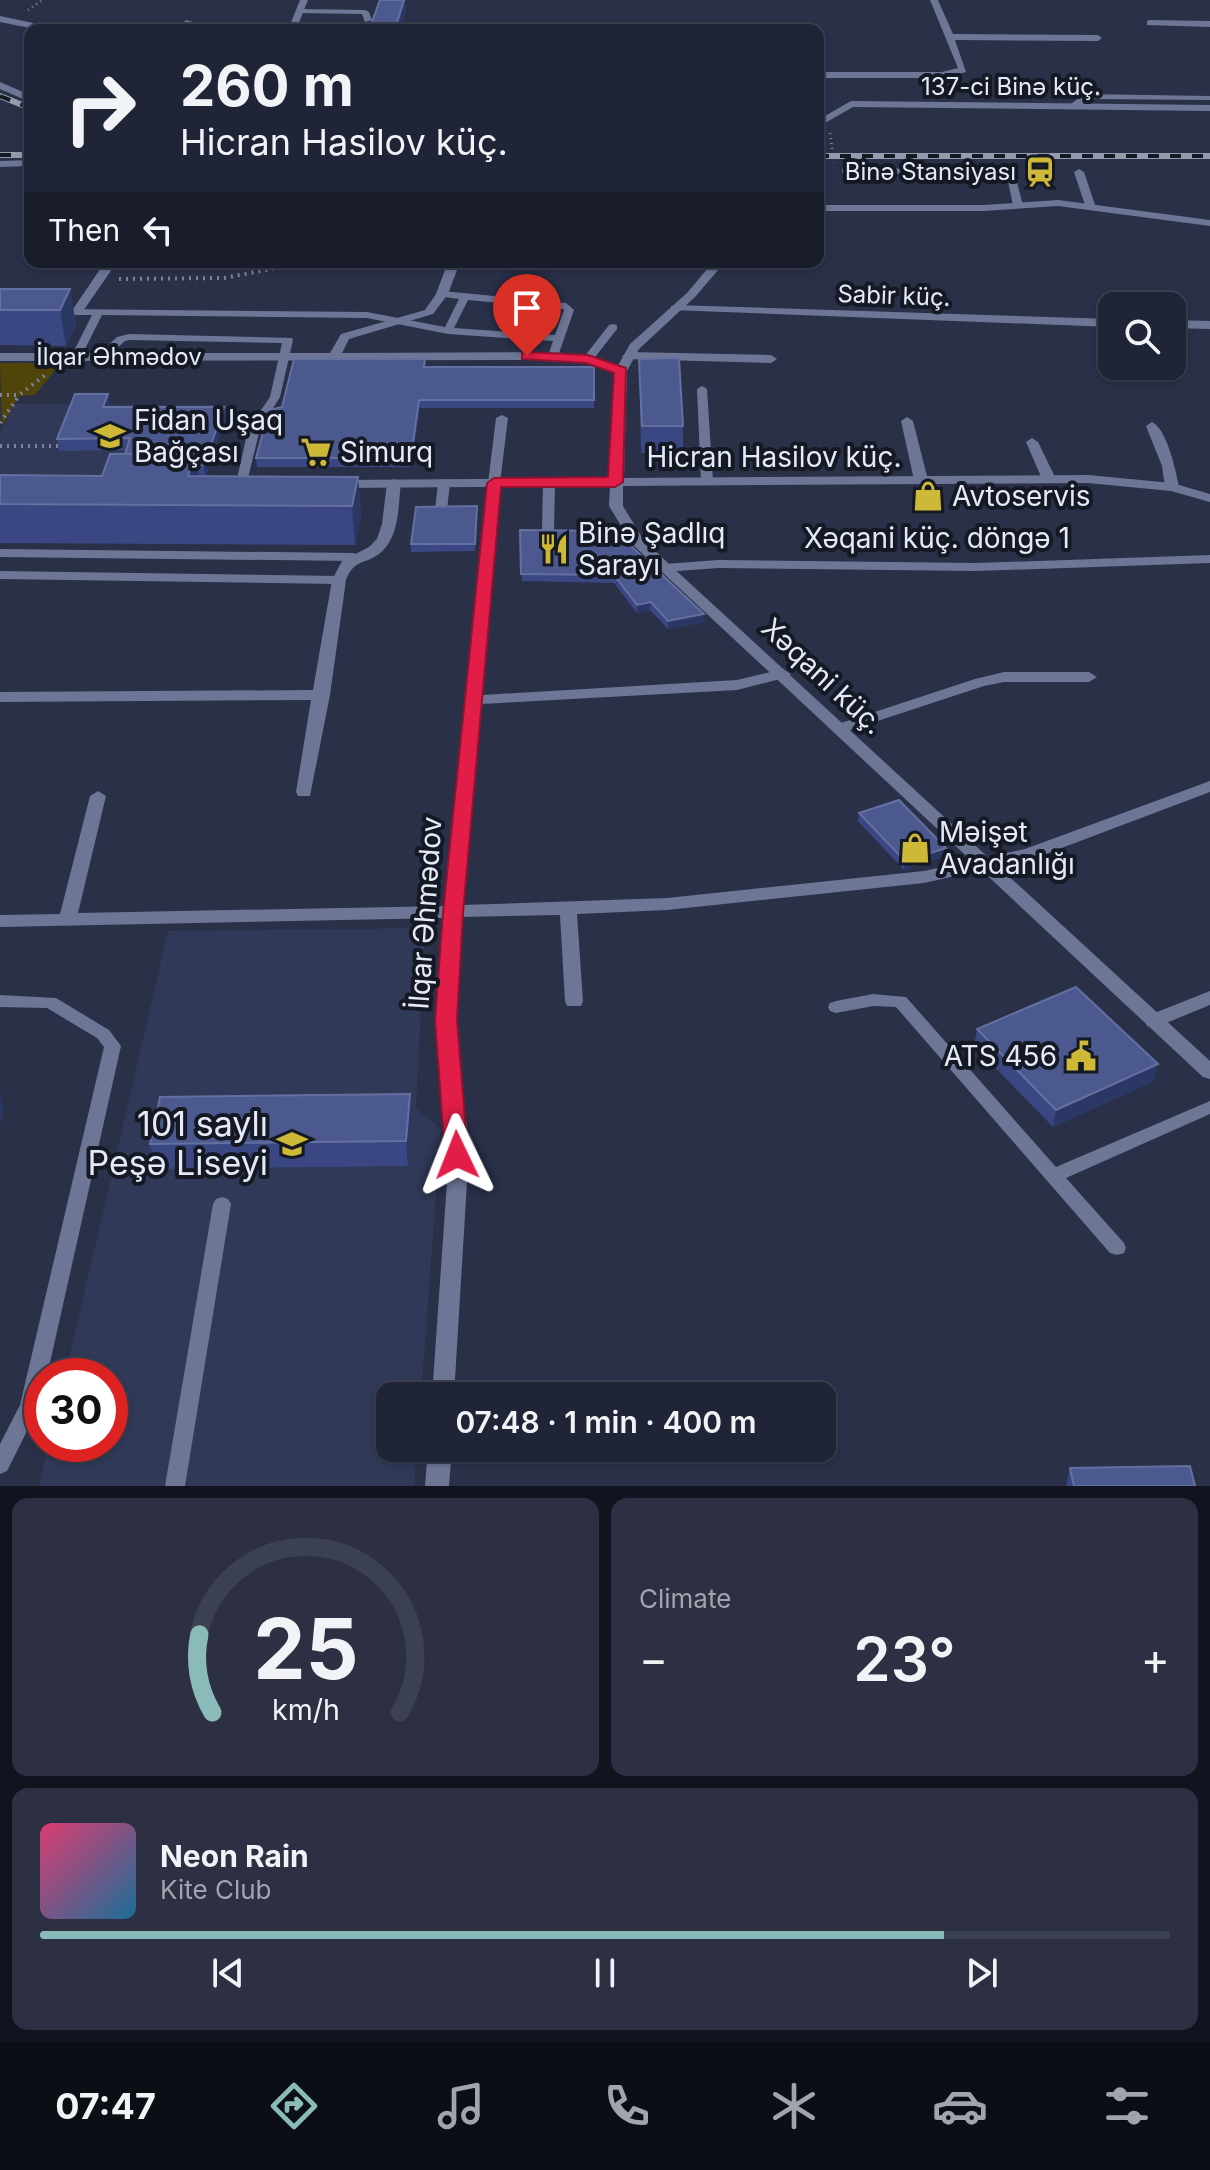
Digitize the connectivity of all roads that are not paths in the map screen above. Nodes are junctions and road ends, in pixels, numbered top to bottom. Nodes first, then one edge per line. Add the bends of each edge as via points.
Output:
1 (304, 0) edge
2 (934, 0) edge
3 (300, 11) junction
4 (0, 19) edge
5 (368, 20) dead end
6 (1150, 23) dead end
7 (24, 24) edge
8 (294, 24) edge
9 (1210, 24) edge
10 (950, 37) junction
11 (1098, 38) dead end
12 (824, 75) edge
13 (854, 77) junction
14 (5, 88) edge
15 (24, 96) edge
16 (1210, 98) edge
17 (851, 104) junction
18 (1074, 106) junction
19 (1210, 108) edge
20 (824, 121) edge
21 (24, 163) edge
22 (0, 164) edge
23 (845, 171) dead end
24 (1079, 172) dead end
25 (1018, 205) junction
26 (824, 208) edge
27 (1091, 208) junction
28 (1210, 223) edge
29 (106, 268) edge
30 (452, 268) edge
31 (713, 268) edge
32 (442, 294) junction
33 (465, 296) junction
34 (675, 308) junction
35 (47, 312) edge
36 (77, 312) junction
37 (99, 312) junction
38 (399, 322) junction
39 (1098, 323) edge
40 (1186, 324) edge
41 (1210, 325) edge
42 (613, 327) dead end
43 (448, 331) junction
44 (502, 336) junction
45 (558, 338) junction
46 (500, 356) junction
47 (553, 356) junction
48 (0, 357) edge
49 (72, 357) junction
50 (101, 357) junction
51 (285, 357) junction
52 (333, 357) junction
53 (588, 359) junction
54 (771, 359) dead end
55 (624, 363) junction
56 (702, 389) dead end
57 (502, 418) dead end
58 (907, 421) dead end
59 (1152, 426) dead end
60 (1032, 442) dead end
61 (1049, 479) junction
62 (921, 480) junction
63 (707, 481) junction
64 (549, 482) junction
65 (615, 482) junction
66 (394, 483) junction
67 (444, 483) junction
68 (494, 483) junction
69 (234, 484) joint
70 (257, 484) edge
71 (318, 484) edge
72 (1172, 487) junction
73 (1210, 498) edge
74 (441, 510) edge
75 (548, 531) edge
76 (0, 553) edge
77 (354, 557) junction
78 (1210, 559) edge
79 (665, 568) junction
80 (0, 575) edge
81 (339, 580) junction
82 (783, 674) junction
83 (1089, 677) dead end
84 (322, 695) junction
85 (0, 697) edge
86 (474, 700) junction
87 (841, 728) junction
88 (1210, 786) edge
89 (304, 792) dead end
90 (98, 796) dead end
91 (986, 865) junction
92 (568, 909) junction
93 (453, 913) junction
94 (67, 920) junction
95 (0, 921) edge
96 (1210, 998) edge
97 (0, 1001) edge
98 (574, 1001) dead end
99 (836, 1007) dead end
100 (1154, 1021) junction
101 (1210, 1072) edge
102 (1210, 1107) edge
103 (1055, 1175) junction
104 (222, 1204) dead end
105 (1117, 1248) dead end
106 (444, 1382) edge
107 (439, 1462) edge
108 (0, 1465) edge
109 (175, 1486) edge
110 (437, 1486) edge

1 - 3 street
2 - 10 street
3 - 5 lane via 365,12
3 - 8 street
4 - 7 street
6 - 9 street
10 - 11 street
10 - 13 street via 964,67 958,73
12 - 13 street
13 - 17 street
14 - 15 street
16 - 18 lane via 1087,96
17 - 18 street, 137-ci Binə küç.
17 - 20 street
18 - 19 street, 137-ci Binə küç.
21 - 22 street
23 - 25 lane via 1006,173
24 - 27 street
25 - 26 street
25 - 27 street
27 - 28 street
29 - 36 street
30 - 32 street
31 - 34 street
32 - 33 lane
32 - 38 street via 429,312
33 - 43 lane
33 - 45 lane via 566,306
34 - 39 street, Sabir küç.
34 - 55 street
35 - 36 lane
36 - 37 lane
37 - 38 lane via 367,315
37 - 49 lane
38 - 43 lane
38 - 52 street via 345,337
40 - 41 street
42 - 53 lane
43 - 44 lane
44 - 45 lane
44 - 46 lane
45 - 47 lane
46 - 47 street, İlqar Əhmədov
46 - 52 street, İlqar Əhmədov
47 - 53 street, İlqar Əhmədov
48 - 49 street, İlqar Əhmədov
49 - 50 street, İlqar Əhmədov
50 - 51 street, İlqar Əhmədov
50 - 51 lane via 121,339 144,337 280,338 290,342
51 - 52 street, İlqar Əhmədov
51 - 69 lane via 275,397 254,429
53 - 55 street, İlqar Əhmədov
54 - 55 street, İlqar Əhmədov
55 - 65 street, Xəqani küç.
56 - 63 lane
57 - 68 lane
58 - 62 street
59 - 72 street
60 - 61 street
61 - 62 street, Hicran Hasilov küç.
61 - 72 street, Hicran Hasilov küç.
62 - 63 street, Hicran Hasilov küç.
63 - 65 street, Hicran Hasilov küç.
64 - 65 street, Hicran Hasilov küç.
64 - 68 street, Hicran Hasilov küç.
64 - 75 lane
65 - 79 street, Xəqani küç. via 618,515
66 - 67 street, Hicran Hasilov küç.
66 - 71 street, Hicran Hasilov küç.
66 - 77 street via 386,536 379,547
67 - 68 street, Hicran Hasilov küç.
67 - 74 lane
68 - 86 street, İlqar Əhmədov
69 - 70 street
72 - 73 street, Hicran Hasilov küç.
76 - 77 lane
77 - 81 street
78 - 79 street, Xəqani küç. döngə 1 via 976,567
79 - 82 street, Xəqani küç.
80 - 81 lane
81 - 84 street
82 - 86 street via 737,685
82 - 87 street, Xəqani küç.
83 - 87 street via 992,679
84 - 85 street
84 - 89 street
86 - 93 street, İlqar Əhmədov
87 - 91 street, Xəqani küç.
88 - 91 street
90 - 94 street
91 - 92 street via 924,877
91 - 100 street, Xəqani küç.
92 - 93 street
92 - 98 street
93 - 94 street
93 - 106 street, İlqar Əhmədov via 446,1045 457,1129 457,1182
94 - 95 street
96 - 100 street
97 - 108 lane via 50,1002 103,1034 113,1046 30,1405
99 - 103 lane via 900,1001
100 - 101 street, Xəqani küç.
102 - 103 lane
103 - 105 lane
104 - 109 lane
107 - 110 street

